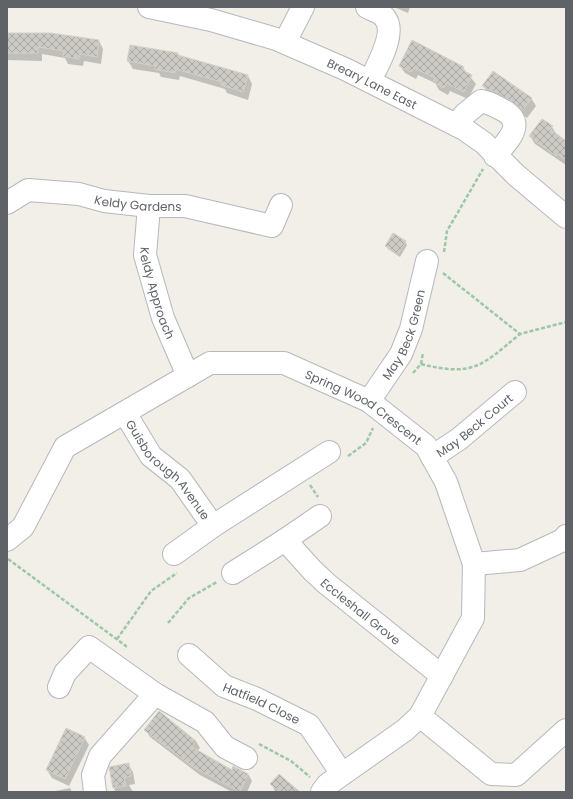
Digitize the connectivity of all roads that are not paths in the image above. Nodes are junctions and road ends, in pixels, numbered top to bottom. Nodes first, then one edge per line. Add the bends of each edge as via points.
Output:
1 (149, 7) edge
2 (303, 7) edge
3 (367, 7) edge
4 (285, 42) junction
5 (370, 81) junction
6 (456, 125) junction
7 (495, 156) junction
8 (7, 203) edge
9 (281, 205) dead end
10 (149, 206) junction
11 (566, 217) edge
12 (434, 266) road end
13 (188, 376) junction
14 (515, 392) dead end
15 (369, 402) junction
16 (125, 413) junction
17 (329, 452) dead end
18 (432, 457) junction
19 (320, 516) dead end
20 (213, 526) junction
21 (566, 536) edge
22 (7, 540) edge
23 (285, 540) junction
24 (174, 554) dead end
25 (474, 564) junction
26 (233, 573) road end
27 (189, 655) dead end
28 (442, 676) junction
29 (59, 686) dead end
30 (155, 694) junction
31 (420, 716) junction
32 (566, 730) edge
33 (246, 758) dead end
34 (342, 774) junction
35 (95, 792) edge
36 (322, 792) edge

1 - 4 street, Breary Lane East via 211,20
2 - 4 street
3 - 5 street via 385,16 390,32
4 - 5 street, Breary Lane East
5 - 6 street, Breary Lane East
6 - 7 street, Breary Lane East via 484,143
6 - 7 street via 476,103 481,101 511,114 514,119 512,135
7 - 11 street, Breary Lane East
8 - 10 street, Keldy Gardens via 28,190 79,194 104,201
9 - 10 street, Keldy Gardens via 269,233 185,206
10 - 13 street, Keldy Approach via 144,255 163,318
12 - 15 street, May Beck Green via 402,354
13 - 15 street, Spring Wood Crescent via 210,363 284,363
13 - 16 street, Spring Wood Crescent
14 - 18 street, May Beck Court via 460,439
15 - 18 street, Spring Wood Crescent via 426,446
16 - 20 street, Guisborough Avenue via 151,456 180,479
16 - 22 street, Spring Wood Crescent via 65,446 23,527
17 - 20 street, Guisborough Avenue
18 - 25 street, Spring Wood Crescent via 446,482
19 - 23 street
20 - 24 street, Guisborough Avenue
21 - 25 street via 564,540 520,560
23 - 26 street
23 - 28 street, Eccleshall Grove via 326,584
25 - 28 street, Spring Wood Crescent via 473,618
27 - 34 street, Hatfield Close via 224,686 309,725
28 - 31 street, Spring Wood Crescent
29 - 30 street via 66,673 89,647
30 - 33 street via 205,722 225,747
30 - 35 street via 100,756 92,776
31 - 32 street via 491,774 516,775
31 - 34 street, Spring Wood Crescent via 405,730
34 - 36 street, Spring Wood Crescent

